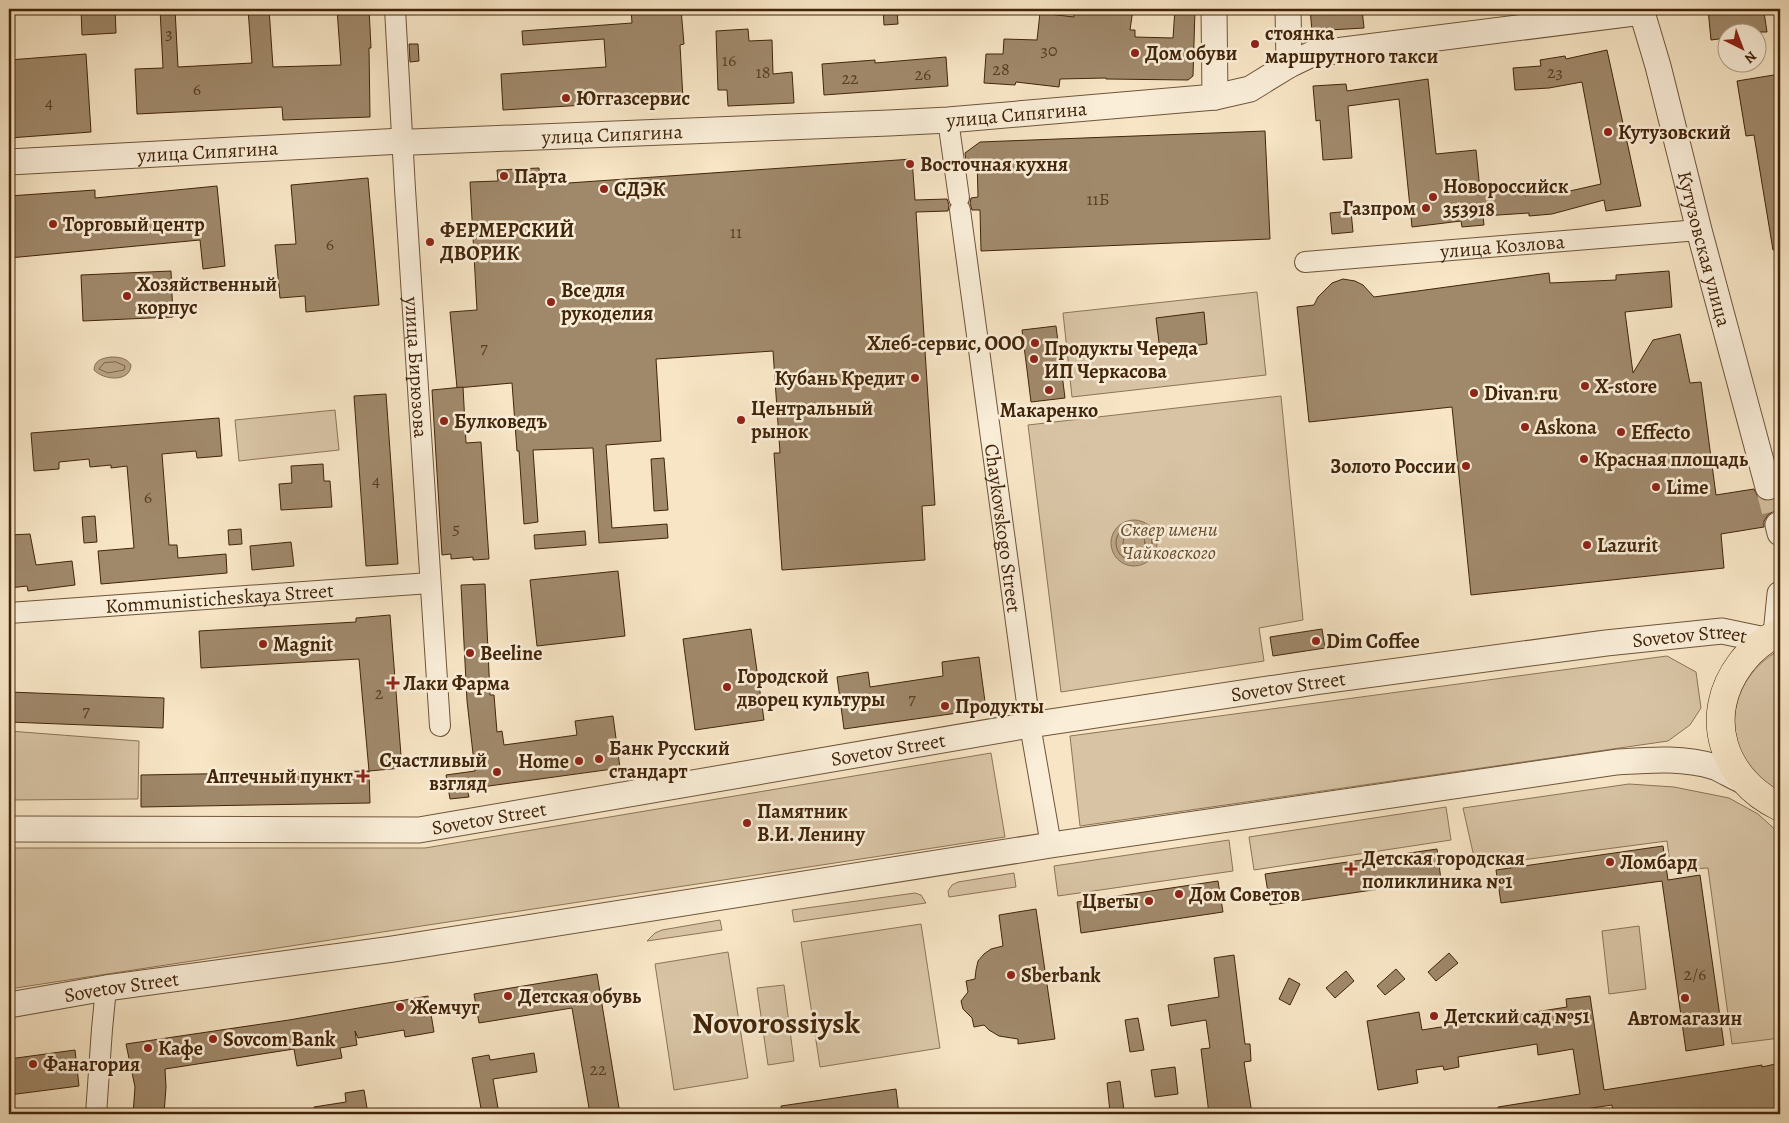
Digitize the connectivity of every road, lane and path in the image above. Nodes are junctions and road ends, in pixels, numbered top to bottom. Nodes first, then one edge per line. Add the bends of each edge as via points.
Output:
1 (395, 9) edge
2 (1214, 9) edge
3 (1288, 9) edge
4 (1641, 10) edge
5 (1289, 65) junction
6 (1215, 97) junction
7 (948, 120) junction
8 (402, 141) junction
9 (9, 162) edge
10 (1699, 230) junction
11 (1304, 262) dead end
12 (1768, 487) tunnel mouth
13 (430, 583) junction
14 (1780, 594) edge
15 (9, 613) edge
16 (1774, 636) edge
17 (1030, 725) junction
18 (440, 726) dead end
19 (1743, 781) junction
20 (1775, 807) edge
21 (9, 829) edge
22 (1051, 845) junction
23 (106, 988) junction
24 (9, 1005) edge
25 (96, 1114) edge

1 - 8 street, улица Бирюзова
2 - 6 street
3 - 5 street
4 - 5 street via 1312,54
4 - 10 street, Кутузовская улица
5 - 6 street, улица Сипягина via 1250,89
6 - 7 street, улица Сипягина
7 - 8 street, улица Сипягина
7 - 17 street, Chaykovskogo Street
8 - 9 street, улица Сипягина
8 - 13 street, улица Бирюзова
10 - 11 street, улица Козлова
10 - 12 street, Кутузовская улица
13 - 15 street, Kommunisticheskaya Street
13 - 18 street, улица Бирюзова
14 - 16 street
16 - 17 street, Sovetov Street via 1722,631 1606,643
16 - 19 highway via 1747,655 1733,673 1724,694 1723,740 1730,762
17 - 21 street, Sovetov Street via 419,830
17 - 22 street, Chaykovskogo Street
19 - 20 highway
19 - 22 street, Sovetov Street via 1699,763 1665,759 1617,762
22 - 23 street, Sovetov Street via 393,950
23 - 24 street, Sovetov Street
23 - 25 street

